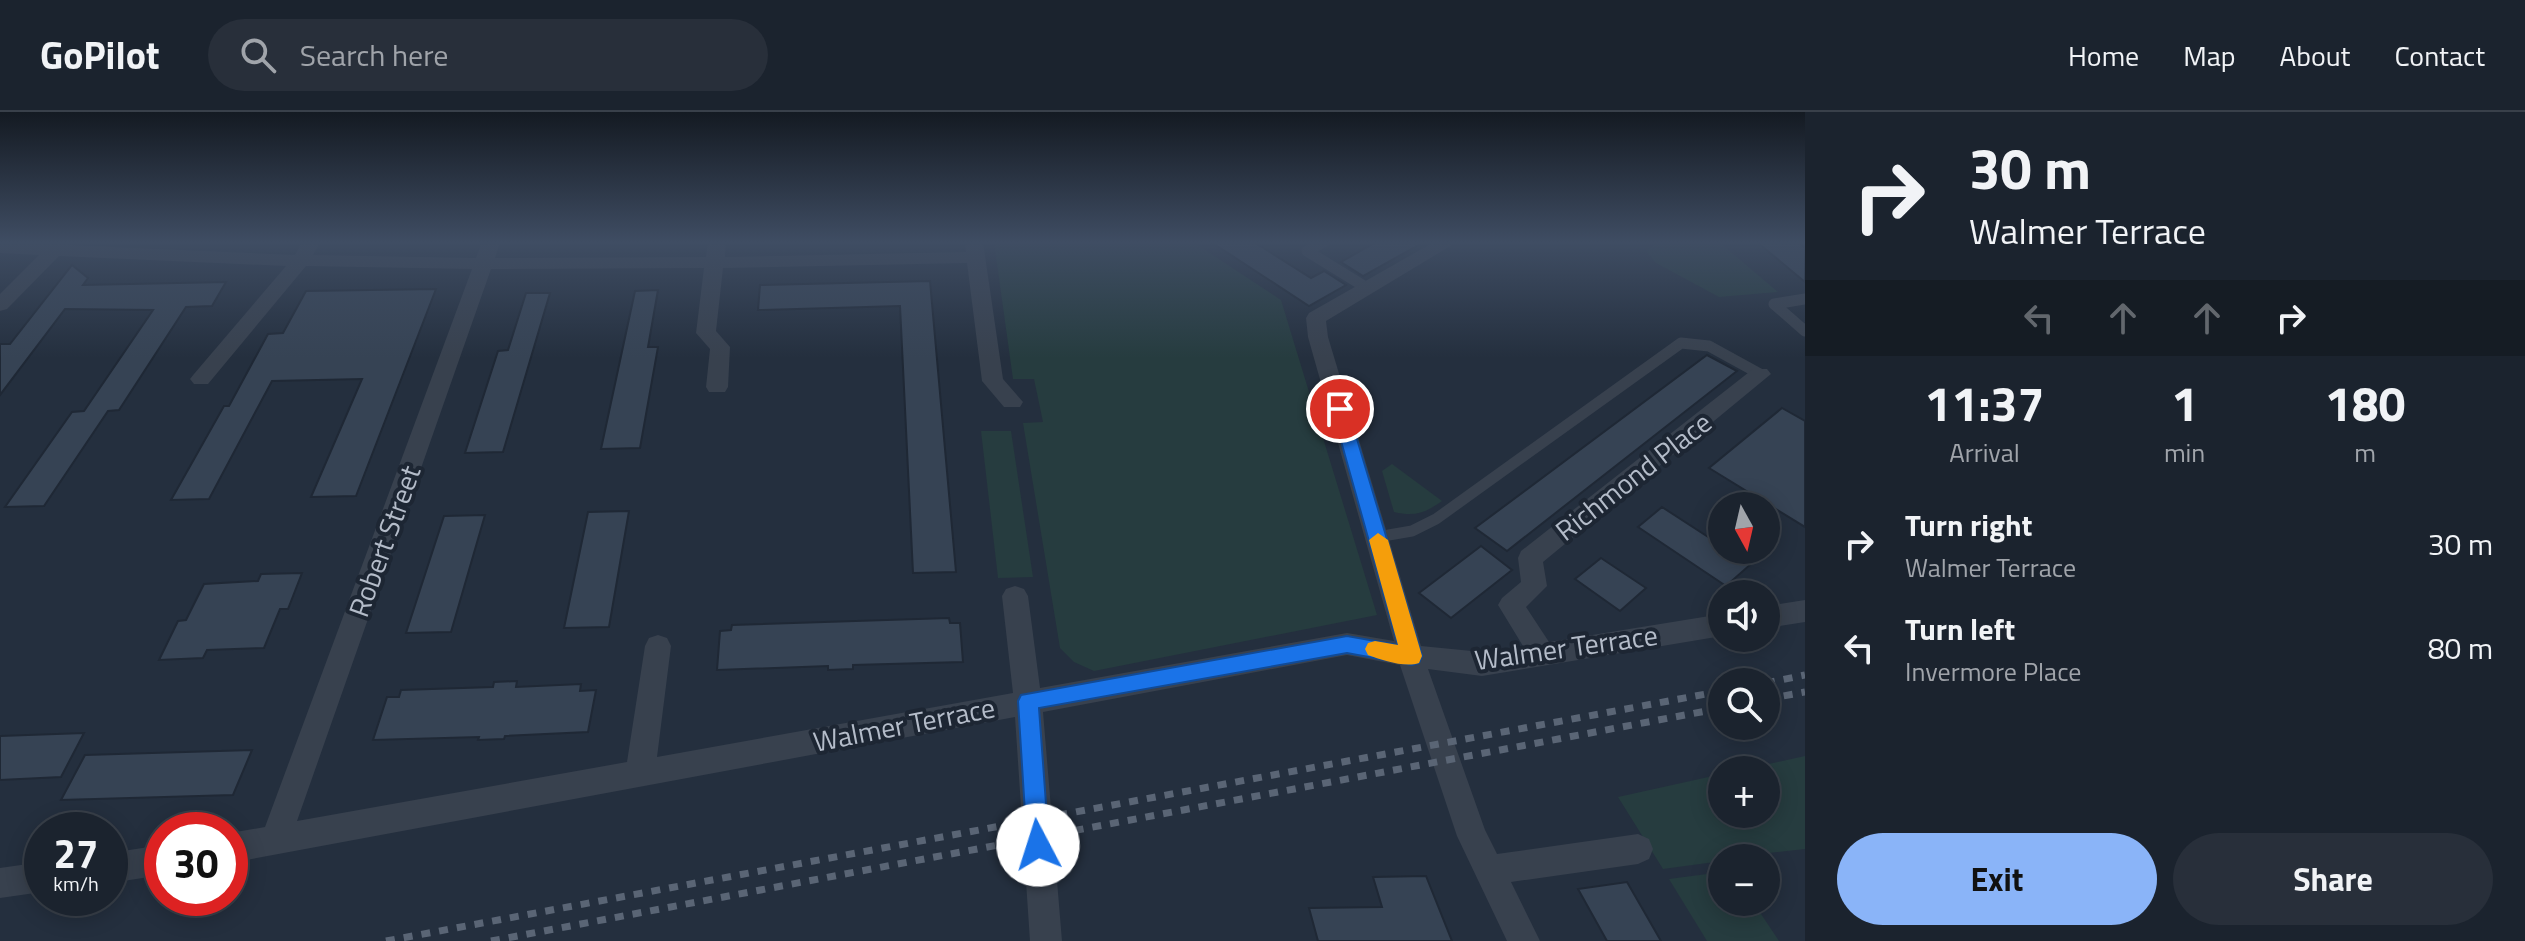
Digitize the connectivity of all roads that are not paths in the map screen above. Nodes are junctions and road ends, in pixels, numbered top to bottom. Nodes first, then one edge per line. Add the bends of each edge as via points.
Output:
1 (24, 281) edge
2 (284, 281) edge
3 (477, 281) edge
4 (712, 281) edge
5 (979, 281) edge
6 (1355, 281) edge
7 (1380, 281) edge
8 (1367, 288) junction
9 (1805, 299) edge
10 (0, 305) edge
11 (1805, 331) edge
12 (1760, 374) joint
13 (201, 379) dead end
14 (717, 387) dead end
15 (1012, 402) dead end
16 (1377, 537) junction
17 (1015, 596) dead end
18 (1805, 611) edge
19 (1780, 615) edge
20 (1708, 627) edge
21 (658, 646) dead end
22 (1542, 654) junction
23 (1412, 656) junction
24 (1028, 701) junction
25 (640, 773) junction
26 (276, 839) junction
27 (248, 844) edge
28 (1638, 849) dead end
29 (1489, 870) junction
30 (24, 880) edge
31 (0, 883) edge
32 (1046, 941) edge
33 (1524, 941) edge

1 - 10 street
2 - 13 street
3 - 26 street, Robert Street
4 - 14 street via 706,333 720,347
5 - 15 street via 993,381
6 - 8 lane
7 - 8 street
8 - 16 street via 1316,318
9 - 11 lane via 1774,304
12 - 16 lane, Richmond Place via 1709,346 1681,343 1436,519 1412,531
12 - 22 street, Richmond Place via 1530,558 1534,586 1511,605
16 - 23 street
17 - 24 street
18 - 19 street
20 - 22 street, Walmer Terrace
21 - 25 street
22 - 23 street, Walmer Terrace via 1482,664
23 - 24 street, Walmer Terrace via 1347,644
23 - 29 street via 1454,790
24 - 25 street, Walmer Terrace
24 - 32 street
25 - 26 street, Walmer Terrace
26 - 27 street, Walmer Terrace
28 - 29 street
29 - 33 street
30 - 31 street

